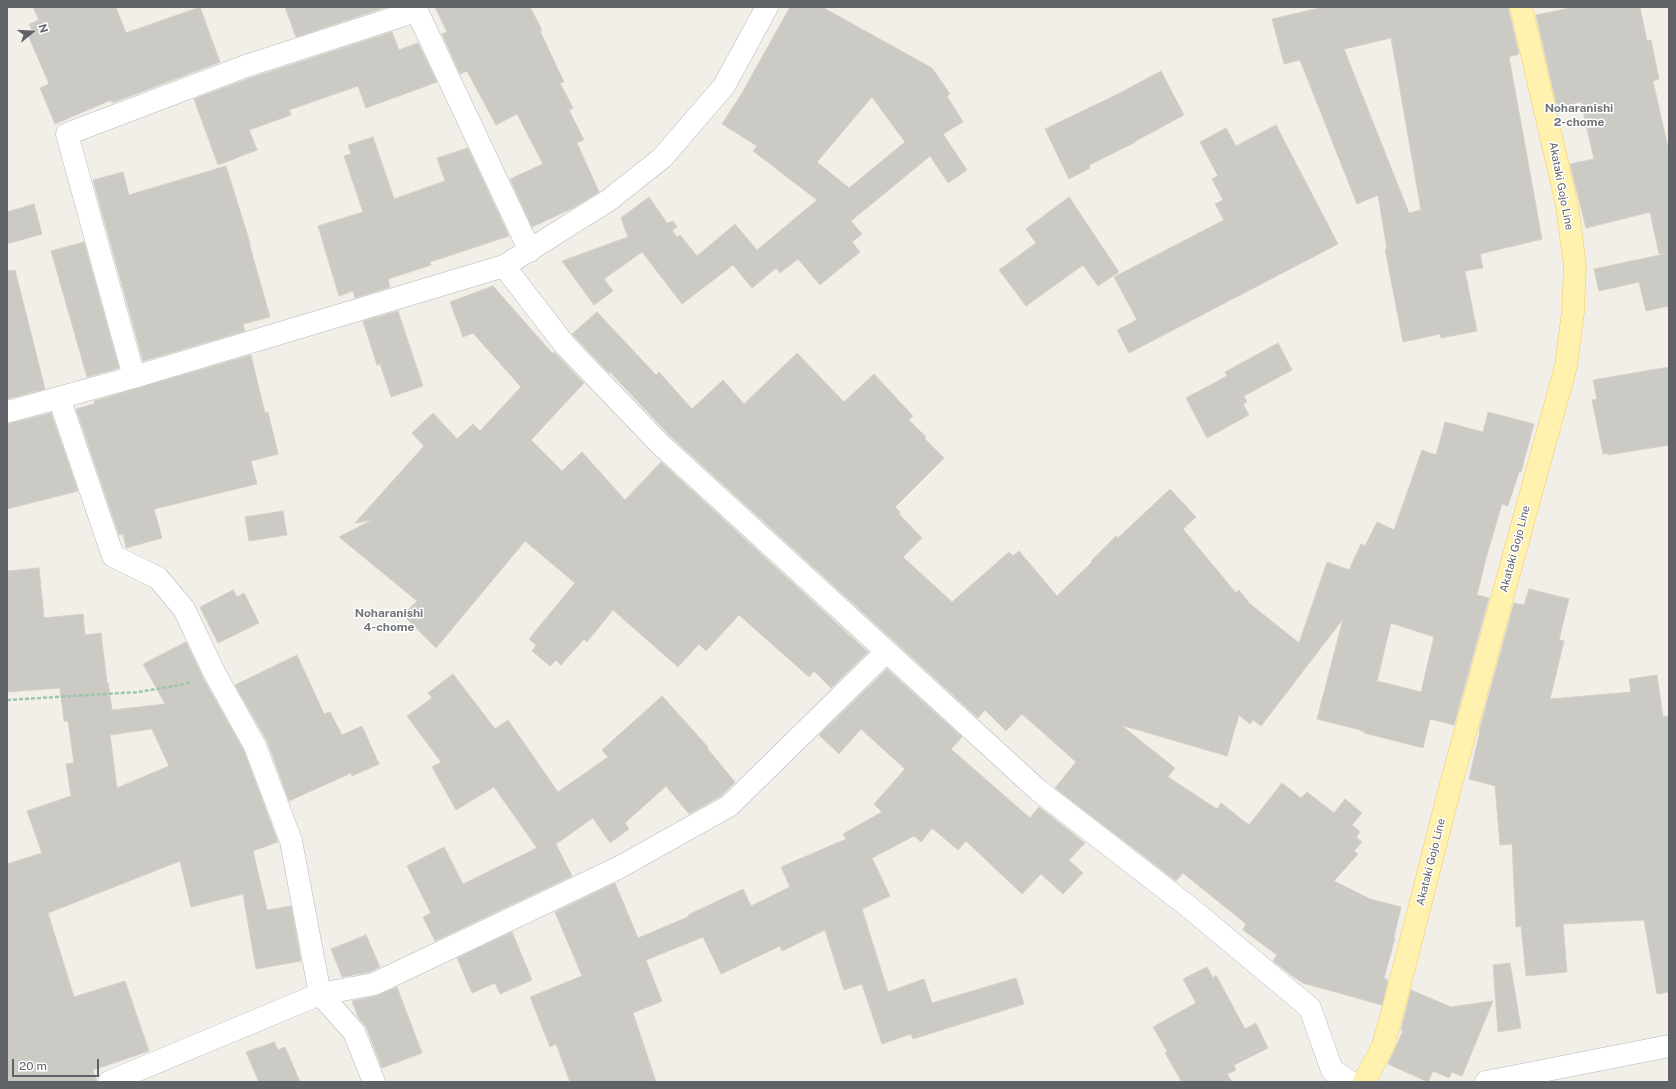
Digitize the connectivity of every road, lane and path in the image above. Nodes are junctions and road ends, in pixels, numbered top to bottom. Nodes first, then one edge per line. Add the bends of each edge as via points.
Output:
1 (767, 7) edge
2 (1521, 7) edge
3 (416, 9) edge
4 (530, 251) junction
5 (504, 266) junction
6 (134, 377) junction
7 (59, 398) junction
8 (7, 412) edge
9 (886, 652) junction
10 (214, 672) junction
11 (7, 700) edge
12 (320, 994) junction
13 (1669, 1046) edge
14 (109, 1082) edge
15 (374, 1082) edge
16 (1350, 1082) edge
17 (1364, 1082) edge
18 (1486, 1082) edge

1 - 4 street via 724,86 662,158 609,200
2 - 17 main road, Akataki Gojo Line via 1567,205 1573,251 1573,312 1566,366 1451,784 1383,1046
3 - 4 street
3 - 6 street via 246,66 67,134
4 - 5 street
5 - 6 street
5 - 9 street via 564,344 660,444
6 - 7 street
7 - 8 street
7 - 10 street via 113,556 158,578 184,609
9 - 12 street via 729,806 618,868 374,984
9 - 16 street via 1038,790 1189,907 1310,1008 1332,1070
10 - 11 path via 185,684 139,692
10 - 12 street via 256,746 291,841
12 - 14 street
12 - 15 street via 354,1032
13 - 18 street

